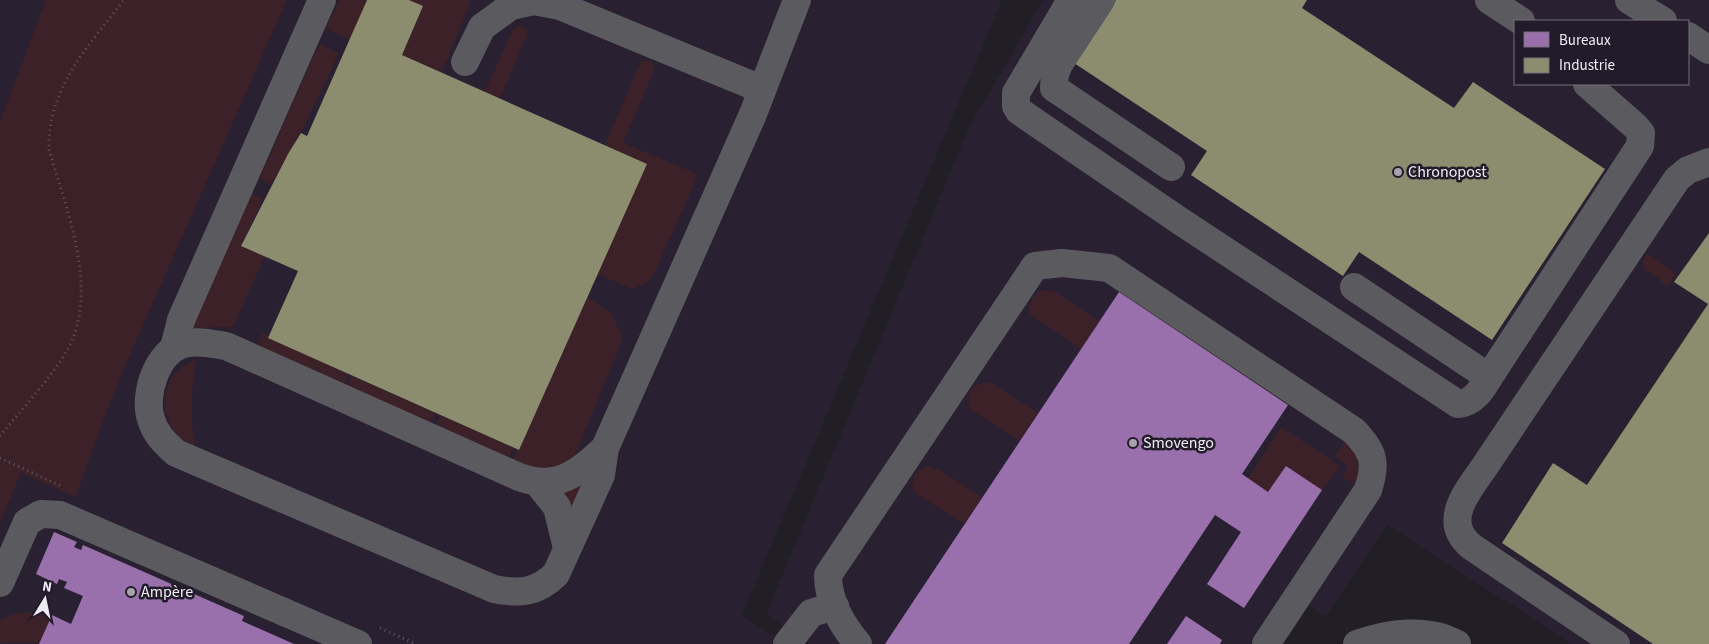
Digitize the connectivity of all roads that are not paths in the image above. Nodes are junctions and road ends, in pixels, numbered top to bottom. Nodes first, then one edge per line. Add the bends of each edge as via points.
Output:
1 (322, 0) edge
2 (797, 0) edge
3 (1071, 0) edge
4 (1101, 0) edge
5 (1489, 0) edge
6 (1629, 0) edge
7 (1519, 20) edge
8 (1661, 20) edge
9 (1689, 37) edge
10 (1709, 50) edge
11 (465, 62) dead end
12 (1589, 85) edge
13 (761, 89) junction
14 (1709, 162) edge
15 (1172, 167) dead end
16 (1354, 287) dead end
17 (174, 348) junction
18 (1493, 371) junction
19 (605, 448) junction
20 (537, 482) junction
21 (567, 548) junction
22 (0, 583) edge
23 (835, 606) junction
24 (358, 644) edge
25 (786, 644) edge
26 (858, 644) edge
27 (1266, 644) edge
28 (1357, 644) edge
29 (1457, 644) edge
30 (1616, 644) edge

1 - 17 street via 181,320
2 - 13 street
3 - 18 street via 1016,93 1019,111 1180,222 1458,404 1467,403 1477,395
4 - 15 street via 1059,64 1054,88
5 - 7 street
6 - 8 street
9 - 10 street
11 - 13 street via 482,27 511,6 534,1 560,6
12 - 18 street via 1641,133 1640,146
13 - 19 street via 753,114
14 - 30 street via 1677,178 1460,505 1456,516 1461,538 1472,547
16 - 18 street via 1481,372
17 - 20 street via 193,343 226,346 519,477
17 - 21 street via 161,362 148,402 155,430 176,453 494,589 523,593 546,584 556,574
19 - 20 street via 576,474 561,480
19 - 21 street via 601,476
20 - 21 street via 557,507
22 - 24 street via 27,522 41,514 60,515
23 - 25 street via 811,614
23 - 26 street via 846,630
23 - 27 street via 828,590 828,575 1034,266 1062,263 1109,268 1354,431 1367,445 1373,458 1373,475 1368,490
28 - 29 street via 1377,637 1412,633 1448,639

